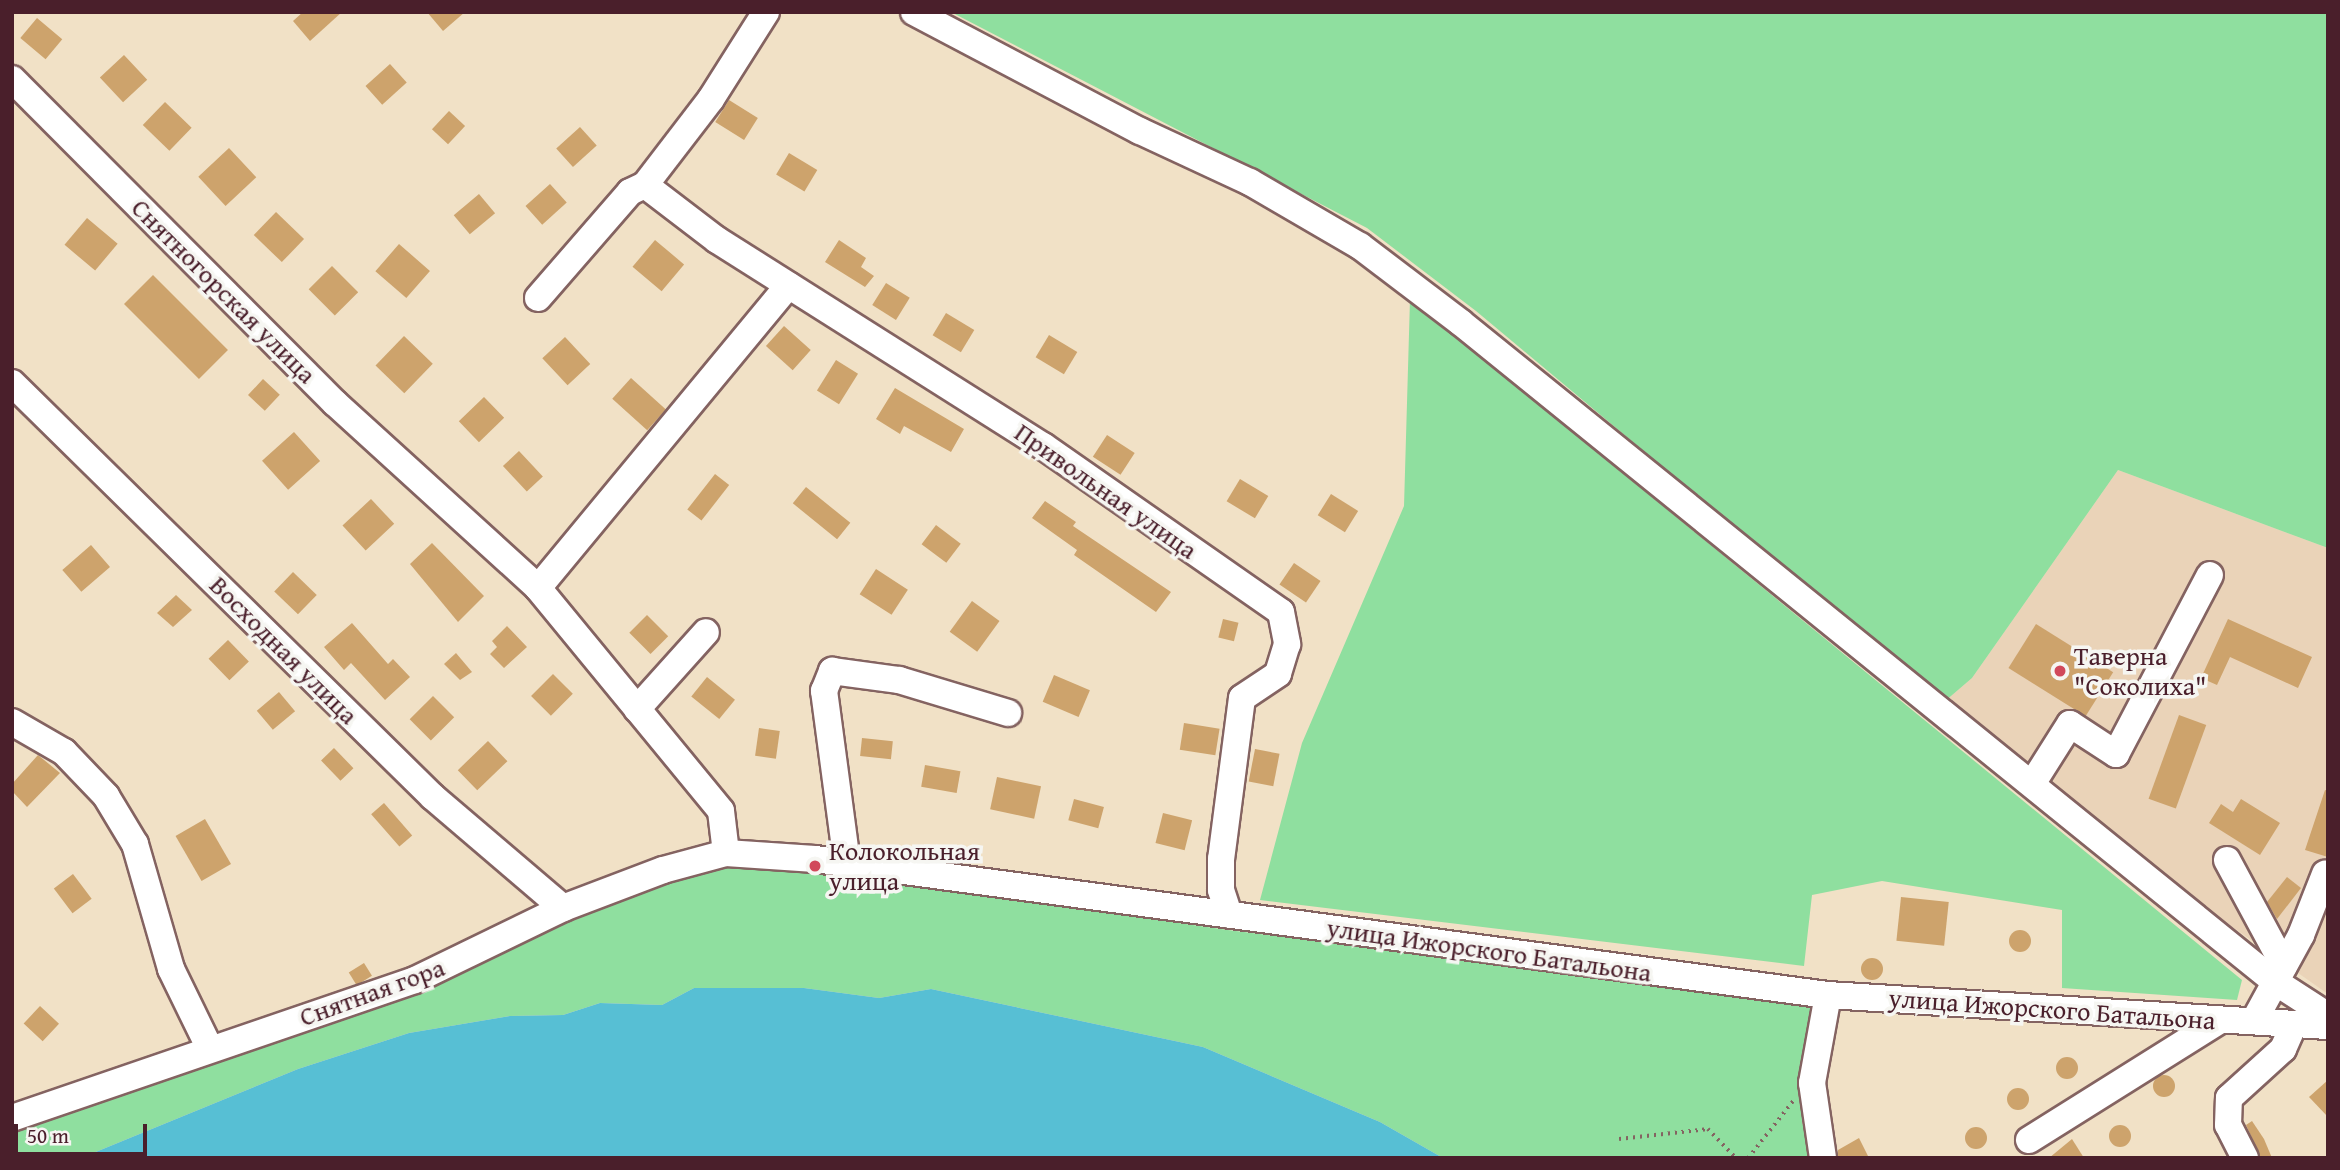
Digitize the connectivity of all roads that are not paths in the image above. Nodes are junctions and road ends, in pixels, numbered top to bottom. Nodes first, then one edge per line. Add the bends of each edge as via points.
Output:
1 (766, 12) edge
2 (914, 12) edge
3 (12, 79) edge
4 (650, 190) junction
5 (789, 285) junction
6 (538, 298) dead end
7 (12, 383) edge
8 (2210, 575) dead end
9 (538, 588) junction
10 (706, 632) dead end
11 (637, 709) junction
12 (1008, 713) dead end
13 (12, 722) edge
14 (2032, 784) junction
15 (726, 853) junction
16 (2227, 860) dead end
17 (847, 863) junction
18 (2325, 874) dead end
19 (563, 908) junction
20 (1229, 915) junction
21 (2279, 974) junction
22 (1828, 995) junction
23 (2328, 1016) edge
24 (2220, 1020) junction
25 (2254, 1021) junction
26 (2294, 1024) junction
27 (2328, 1026) edge
28 (210, 1049) junction
29 (12, 1118) edge
30 (2029, 1140) dead end
31 (1823, 1158) edge
32 (2245, 1158) edge

1 - 4 street
2 - 14 street via 1140,131 1250,182 1360,246
3 - 9 street, Снятногорская улица via 335,403
4 - 5 street, Привольная улица
4 - 6 street via 630,192
5 - 9 street
5 - 20 street, Привольная улица via 1043,446 1281,612 1287,644 1278,674 1242,698 1221,859 1221,890
7 - 19 street, Восходная улица via 433,797
8 - 14 street via 2116,754 2070,724
9 - 11 street
10 - 11 street
11 - 15 street via 721,811
12 - 17 street via 899,680 832,671 824,691
13 - 28 street via 64,752 106,796 135,844 171,969
14 - 21 street
15 - 17 street, улица Ижорского Батальона
15 - 19 street, Снятная гора via 663,870
16 - 21 street
17 - 20 street, улица Ижорского Батальона
18 - 21 street, улица Ижорского Батальона
19 - 28 street, Снятная гора via 415,980
20 - 22 street, улица Ижорского Батальона
21 - 23 street
21 - 25 street, улица Ижорского Батальона
22 - 24 street, улица Ижорского Батальона
22 - 31 street via 1812,1083
24 - 25 street, улица Ижорского Батальона
24 - 30 street
25 - 26 street, улица Ижорского Батальона
26 - 27 street, улица Ижорского Батальона
26 - 32 street via 2283,1049 2229,1098 2228,1125
28 - 29 street, Снятная гора

